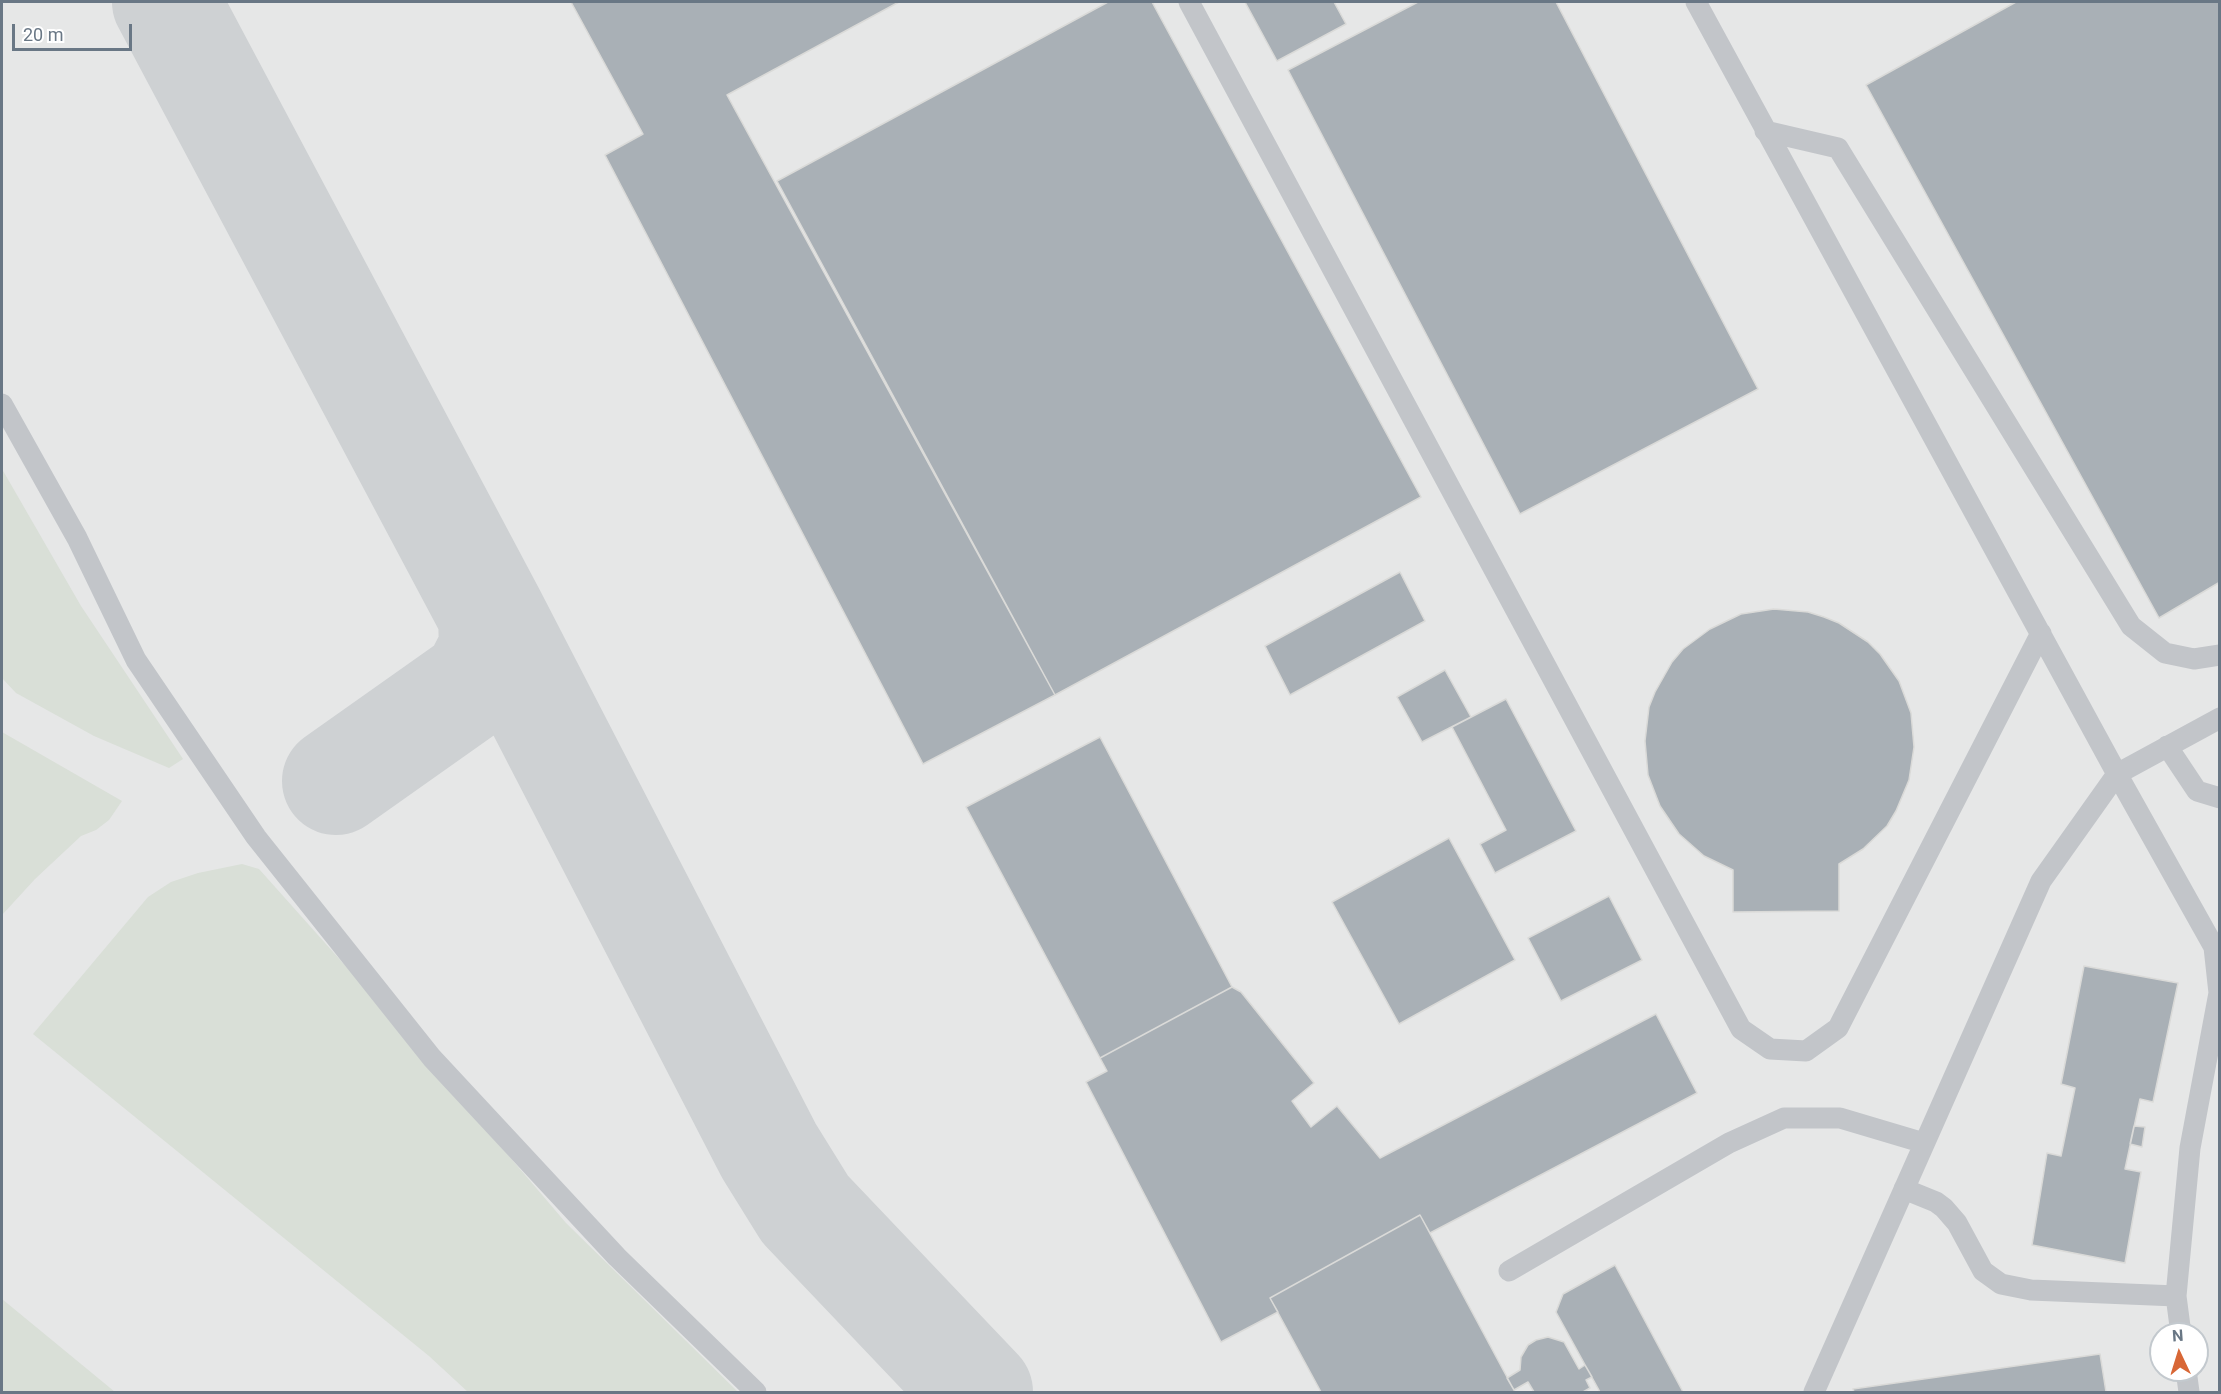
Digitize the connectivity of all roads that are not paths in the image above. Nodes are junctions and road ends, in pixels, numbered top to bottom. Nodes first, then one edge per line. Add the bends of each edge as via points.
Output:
1 (1189, 2) edge
2 (1695, 2) edge
3 (1765, 131) junction
4 (2, 404) edge
5 (2041, 633) junction
6 (2220, 655) edge
7 (2220, 718) edge
8 (2167, 746) junction
9 (2117, 774) junction
10 (2220, 798) edge
11 (2216, 1024) edge
12 (1924, 1143) junction
13 (1904, 1189) junction
14 (1509, 1271) dead end
15 (2176, 1296) junction
16 (2179, 1322) edge
17 (756, 1392) edge
18 (1814, 1392) edge

1 - 5 lane via 1741,1029 1770,1049 1806,1051 1838,1028
2 - 3 lane
3 - 5 lane
3 - 6 lane via 1838,148 2131,626 2165,653 2194,659
4 - 17 lane via 77,538 136,660 256,837 432,1058 617,1257
5 - 9 lane
7 - 8 lane
8 - 9 lane
8 - 10 lane via 2197,791
9 - 11 lane via 2214,947
9 - 12 lane via 2041,881
11 - 15 lane via 2190,1148
12 - 13 lane
12 - 14 lane via 1840,1118 1784,1118 1729,1143
13 - 15 lane via 1944,1208 1958,1223 1983,1271 2001,1284 2031,1290
13 - 18 lane
15 - 16 lane

